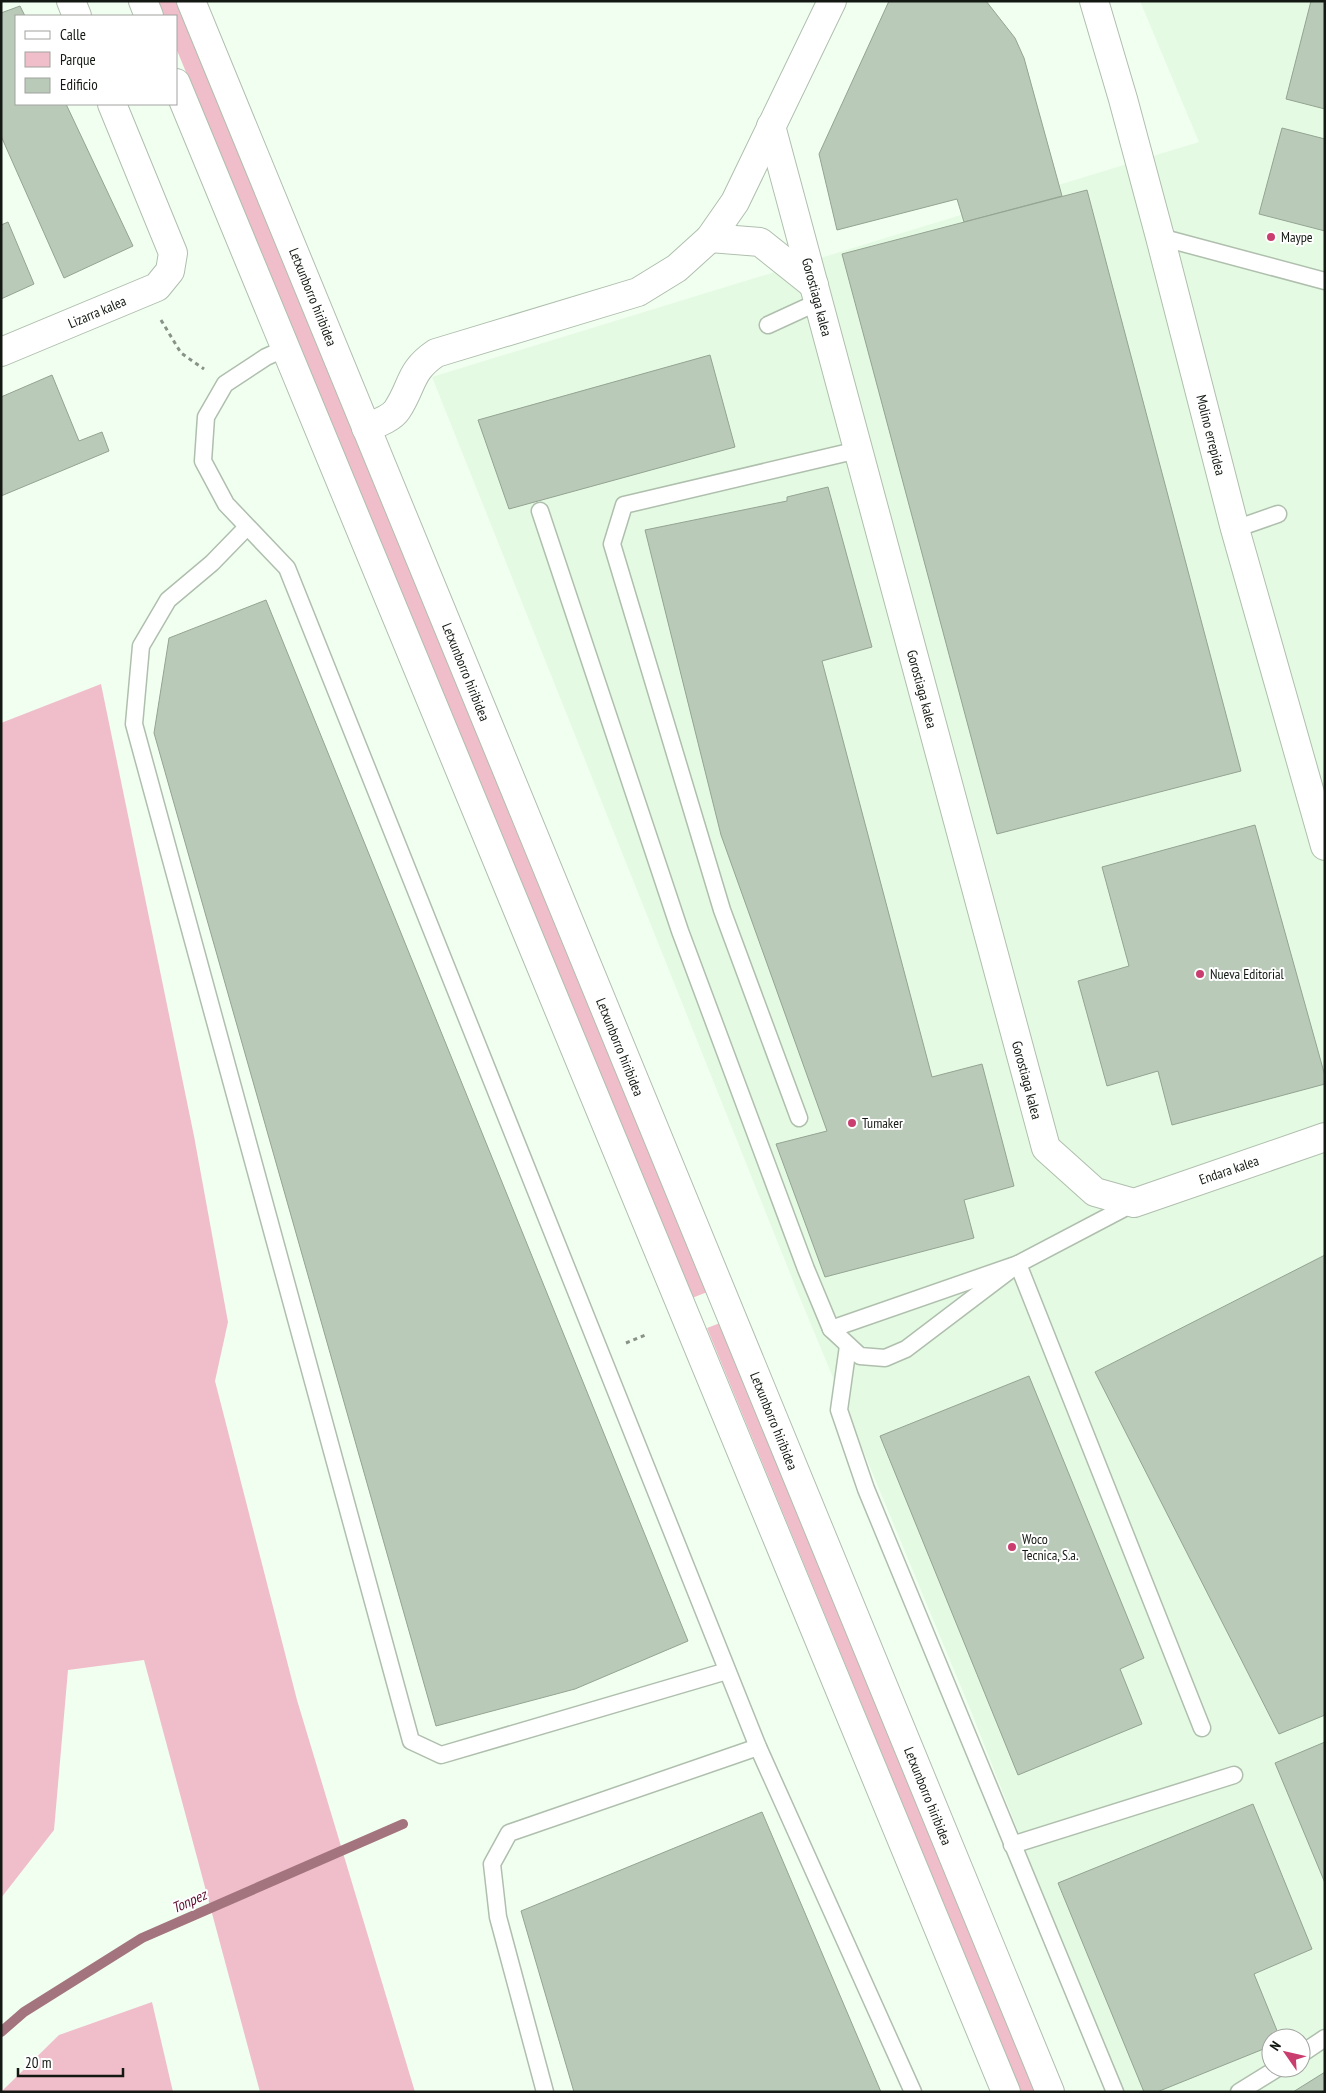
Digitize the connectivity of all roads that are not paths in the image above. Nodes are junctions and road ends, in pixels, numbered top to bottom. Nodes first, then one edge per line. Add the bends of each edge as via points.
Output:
1 (71, 1) edge
2 (143, 1) edge
3 (191, 1) edge
4 (832, 1) edge
5 (1085, 1) edge
6 (1097, 12) edge
7 (77, 15) edge
8 (149, 15) edge
9 (178, 88) edge
10 (112, 105) edge
11 (771, 126) junction
12 (1160, 237) junction
13 (710, 238) junction
14 (1325, 282) edge
15 (816, 293) junction
16 (768, 325) dead end
17 (286, 348) junction
18 (1, 352) edge
19 (366, 428) junction
20 (858, 450) junction
21 (540, 511) dead end
22 (1278, 514) dead end
23 (247, 527) junction
24 (1234, 529) junction
25 (1325, 846) edge
26 (799, 1118) dead end
27 (1325, 1137) edge
28 (1134, 1203) junction
29 (1018, 1264) junction
30 (830, 1329) junction
31 (848, 1346) junction
32 (726, 1671) junction
33 (1202, 1728) dead end
34 (758, 1747) junction
35 (1234, 1775) dead end
36 (1012, 1846) junction
37 (1325, 2038) edge
38 (1311, 2047) edge
39 (1262, 2078) edge
40 (545, 2092) edge
41 (913, 2092) edge
42 (1006, 2092) edge
43 (1050, 2092) edge
44 (1115, 2092) edge
45 (1239, 2092) edge

1 - 7 main road
2 - 8 main road
3 - 19 main road, Letxunborro hiribidea
4 - 11 main road
5 - 6 main road, Molino errepidea
6 - 12 main road, Molino errepidea
9 - 17 main road
10 - 18 main road, Lizarra kalea via 173,253 170,271 157,287
11 - 13 main road via 735,202
11 - 15 main road, Gorostiaga kalea
12 - 14 lane
12 - 24 main road, Molino errepidea
13 - 15 main road via 760,242
13 - 19 main road via 677,268 638,292 436,353 415,372 396,412
15 - 16 lane
15 - 20 main road, Gorostiaga kalea
17 - 23 lane via 225,384 206,417 203,461 226,504
17 - 42 main road
19 - 43 main road, Letxunborro hiribidea
20 - 26 lane via 624,506 612,544 722,910
20 - 28 main road, Gorostiaga kalea via 1046,1148 1095,1192
21 - 30 lane via 680,931
22 - 24 lane
23 - 32 lane via 287,568
23 - 32 lane via 212,563 168,600 141,646 134,724 411,1741 441,1755
24 - 25 main road, Molino errepidea
27 - 28 main road, Endara kalea
28 - 29 lane
29 - 30 lane
29 - 31 lane via 906,1349 885,1358 860,1356
29 - 33 lane
30 - 31 lane
31 - 36 lane via 839,1410 866,1489
32 - 34 lane
34 - 40 lane via 509,1833 492,1864 498,1917
34 - 41 lane
35 - 36 lane
36 - 44 lane
37 - 38 lane
39 - 45 lane

